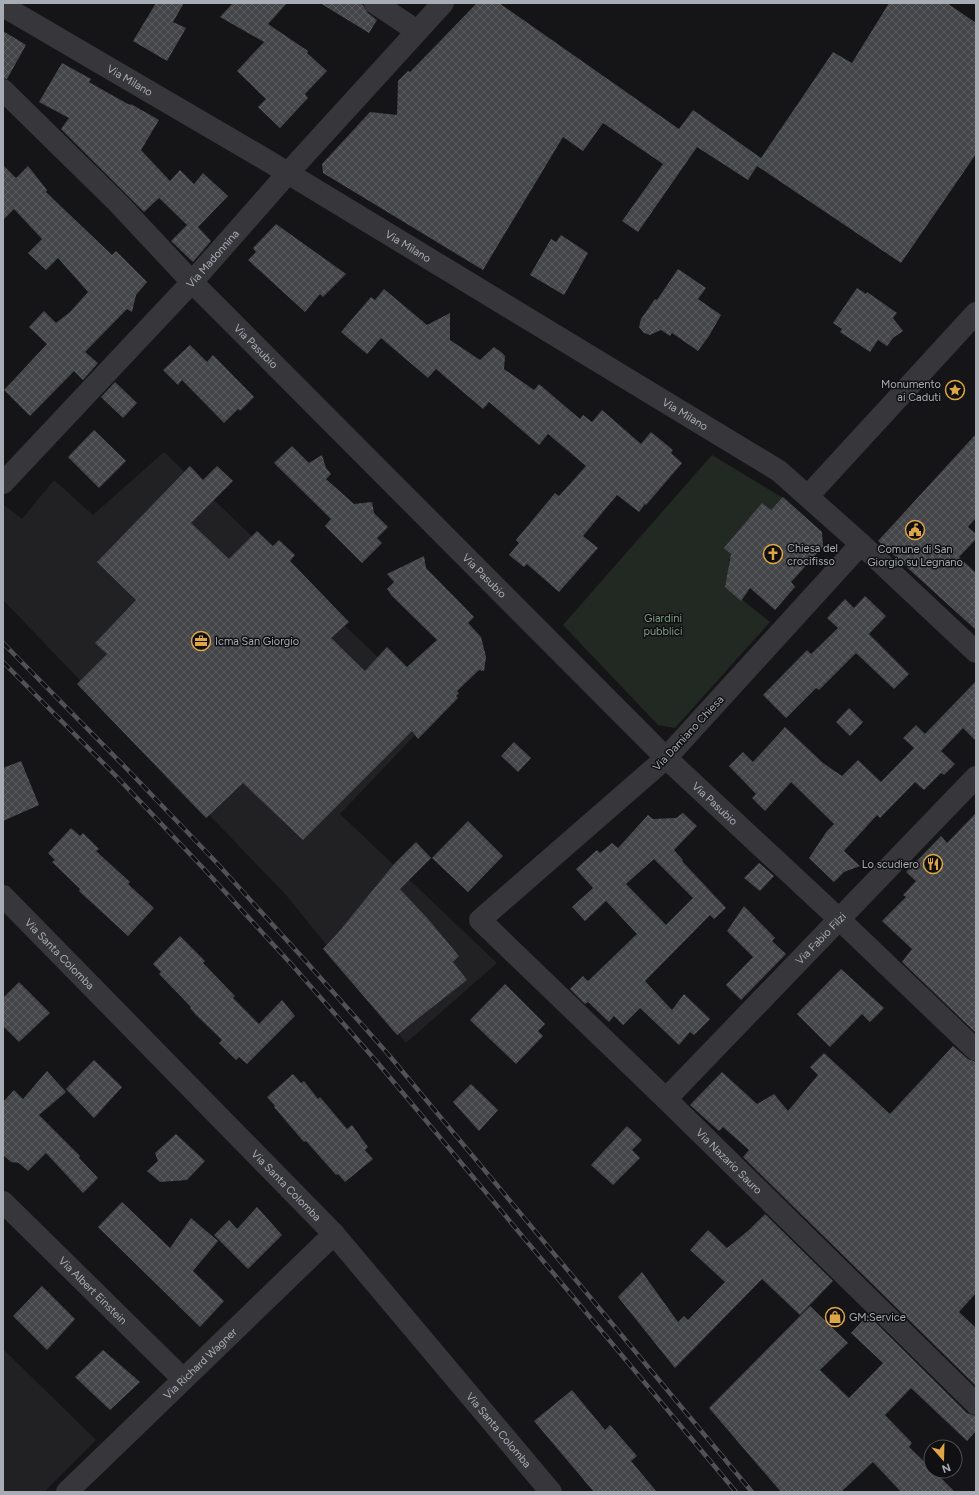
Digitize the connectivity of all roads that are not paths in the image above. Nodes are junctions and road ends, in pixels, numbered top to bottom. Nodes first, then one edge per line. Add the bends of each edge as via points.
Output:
1 (375, 3) edge
2 (443, 3) edge
3 (3, 6) edge
4 (417, 31) junction
5 (3, 90) edge
6 (288, 173) junction
7 (192, 282) junction
8 (976, 313) edge
9 (3, 483) edge
10 (808, 496) junction
11 (860, 544) junction
12 (976, 652) edge
13 (666, 758) junction
14 (976, 777) edge
15 (3, 896) edge
16 (839, 919) junction
17 (480, 920) joint
18 (976, 1050) edge
19 (666, 1099) junction
20 (3, 1202) edge
21 (334, 1234) junction
22 (183, 1379) junction
23 (976, 1404) edge
24 (67, 1492) edge
25 (551, 1492) edge

1 - 4 street
2 - 4 street, Via Madonnina
3 - 6 street, Via Milano
4 - 6 street, Via Madonnina
5 - 7 street, Via Pasubio via 118,203
6 - 7 street, Via Madonnina
6 - 10 street, Via Milano via 779,471
7 - 9 street, Via Madonnina
7 - 13 street, Via Pasubio
8 - 10 street
10 - 11 street, Via Milano
11 - 12 street, Via Milano
11 - 13 street, Via Damiano Chiesa
13 - 16 street, Via Pasubio
13 - 17 street, Via Damiano Chiesa
14 - 16 street, Via Fabio Filzi
15 - 21 street, Via Santa Colomba
16 - 18 street, Via Pasubio
16 - 19 street, Via Fabio Filzi
17 - 19 street, Via Nazario Sauro
19 - 23 street, Via Nazario Sauro
20 - 22 street, Via Albert Einstein
21 - 22 street, Via Richard Wagner
21 - 25 street, Via Santa Colomba
22 - 24 street, Via Richard Wagner

